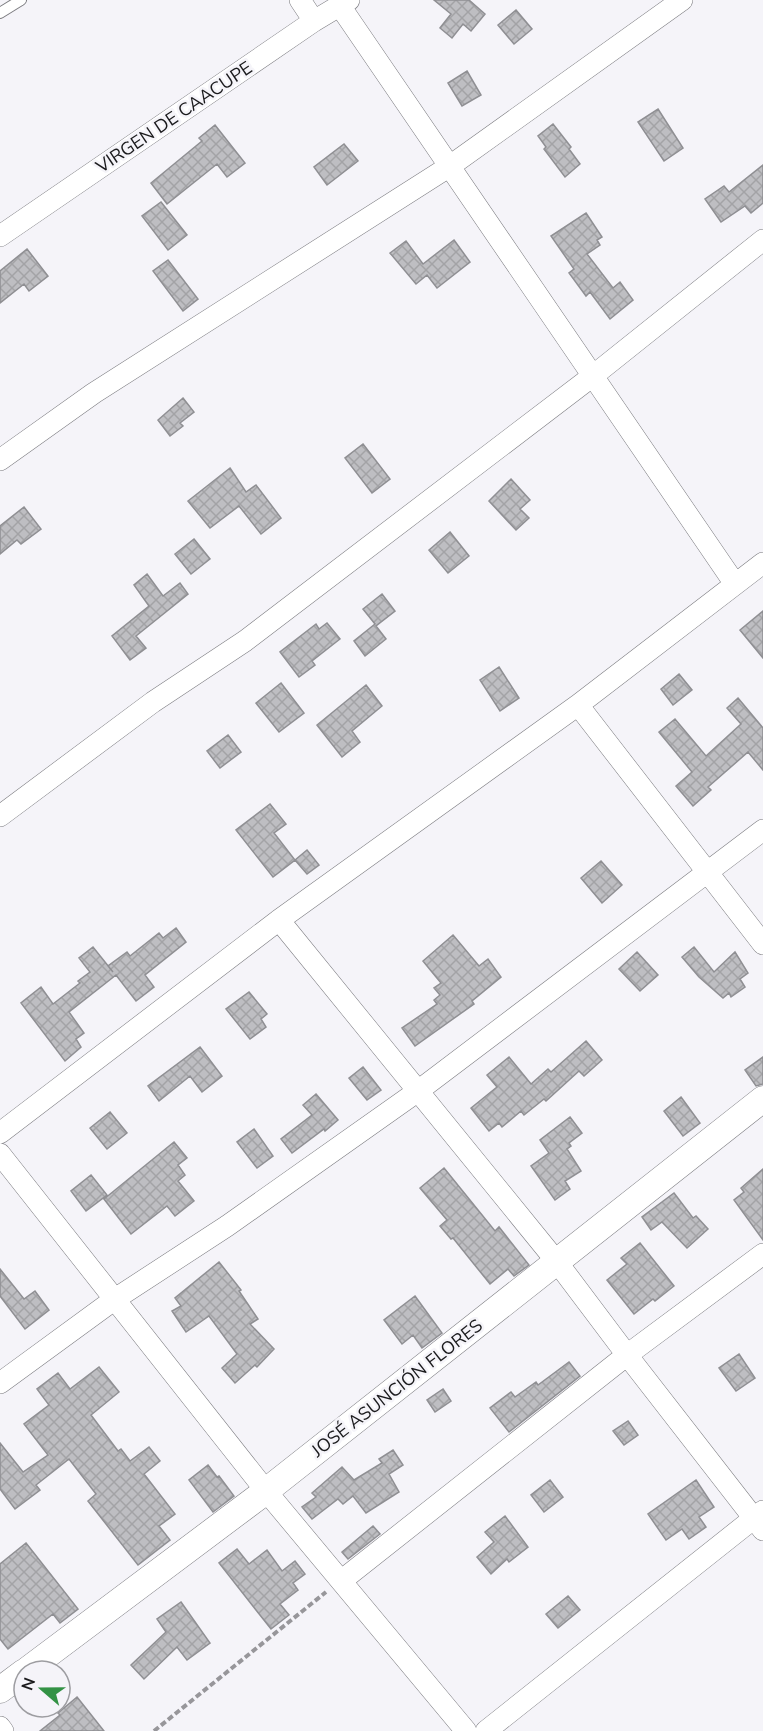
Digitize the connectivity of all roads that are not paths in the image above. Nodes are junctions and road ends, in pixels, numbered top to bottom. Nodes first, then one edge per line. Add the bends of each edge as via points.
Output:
1 (21, 0) edge
2 (300, 0) edge
3 (682, 0) edge
4 (344, 3) edge
5 (0, 13) edge
6 (314, 21) junction
7 (450, 166) junction
8 (0, 236) edge
9 (763, 240) edge
10 (594, 375) junction
11 (0, 460) edge
12 (763, 563) edge
13 (735, 584) junction
14 (578, 705) junction
15 (0, 816) edge
16 (763, 830) edge
17 (708, 871) junction
18 (279, 920) junction
19 (763, 944) edge
20 (418, 1091) junction
21 (763, 1099) edge
22 (0, 1133) edge
23 (0, 1154) edge
24 (763, 1254) edge
25 (557, 1262) junction
26 (115, 1299) junction
27 (627, 1355) junction
28 (0, 1383) edge
29 (266, 1491) junction
30 (760, 1520) edge
31 (341, 1581) junction
32 (42, 1659) edge
33 (0, 1727) edge
34 (499, 1727) edge
35 (3, 1731) edge
36 (466, 1731) edge

1 - 5 lane
2 - 6 street
3 - 7 street
4 - 6 street, VIRGEN DE CAACUPE
4 - 7 street
6 - 8 street, VIRGEN DE CAACUPE
7 - 10 street
7 - 11 street via 94,393
9 - 10 street
10 - 13 street
10 - 15 street via 245,641 153,702
12 - 13 street
13 - 14 street
14 - 17 street
14 - 18 street
16 - 17 street
17 - 19 street
17 - 20 street
18 - 20 street
18 - 22 street
20 - 25 street
20 - 26 street via 227,1226
21 - 25 street, JOSÉ ASUNCIÓN FLORES
23 - 26 street
24 - 27 street
25 - 27 street
25 - 29 street, JOSÉ ASUNCIÓN FLORES
26 - 28 street
26 - 29 street
27 - 30 street
27 - 31 street
29 - 31 street
29 - 32 street, JOSÉ ASUNCIÓN FLORES
30 - 34 street
31 - 36 street
33 - 35 street

